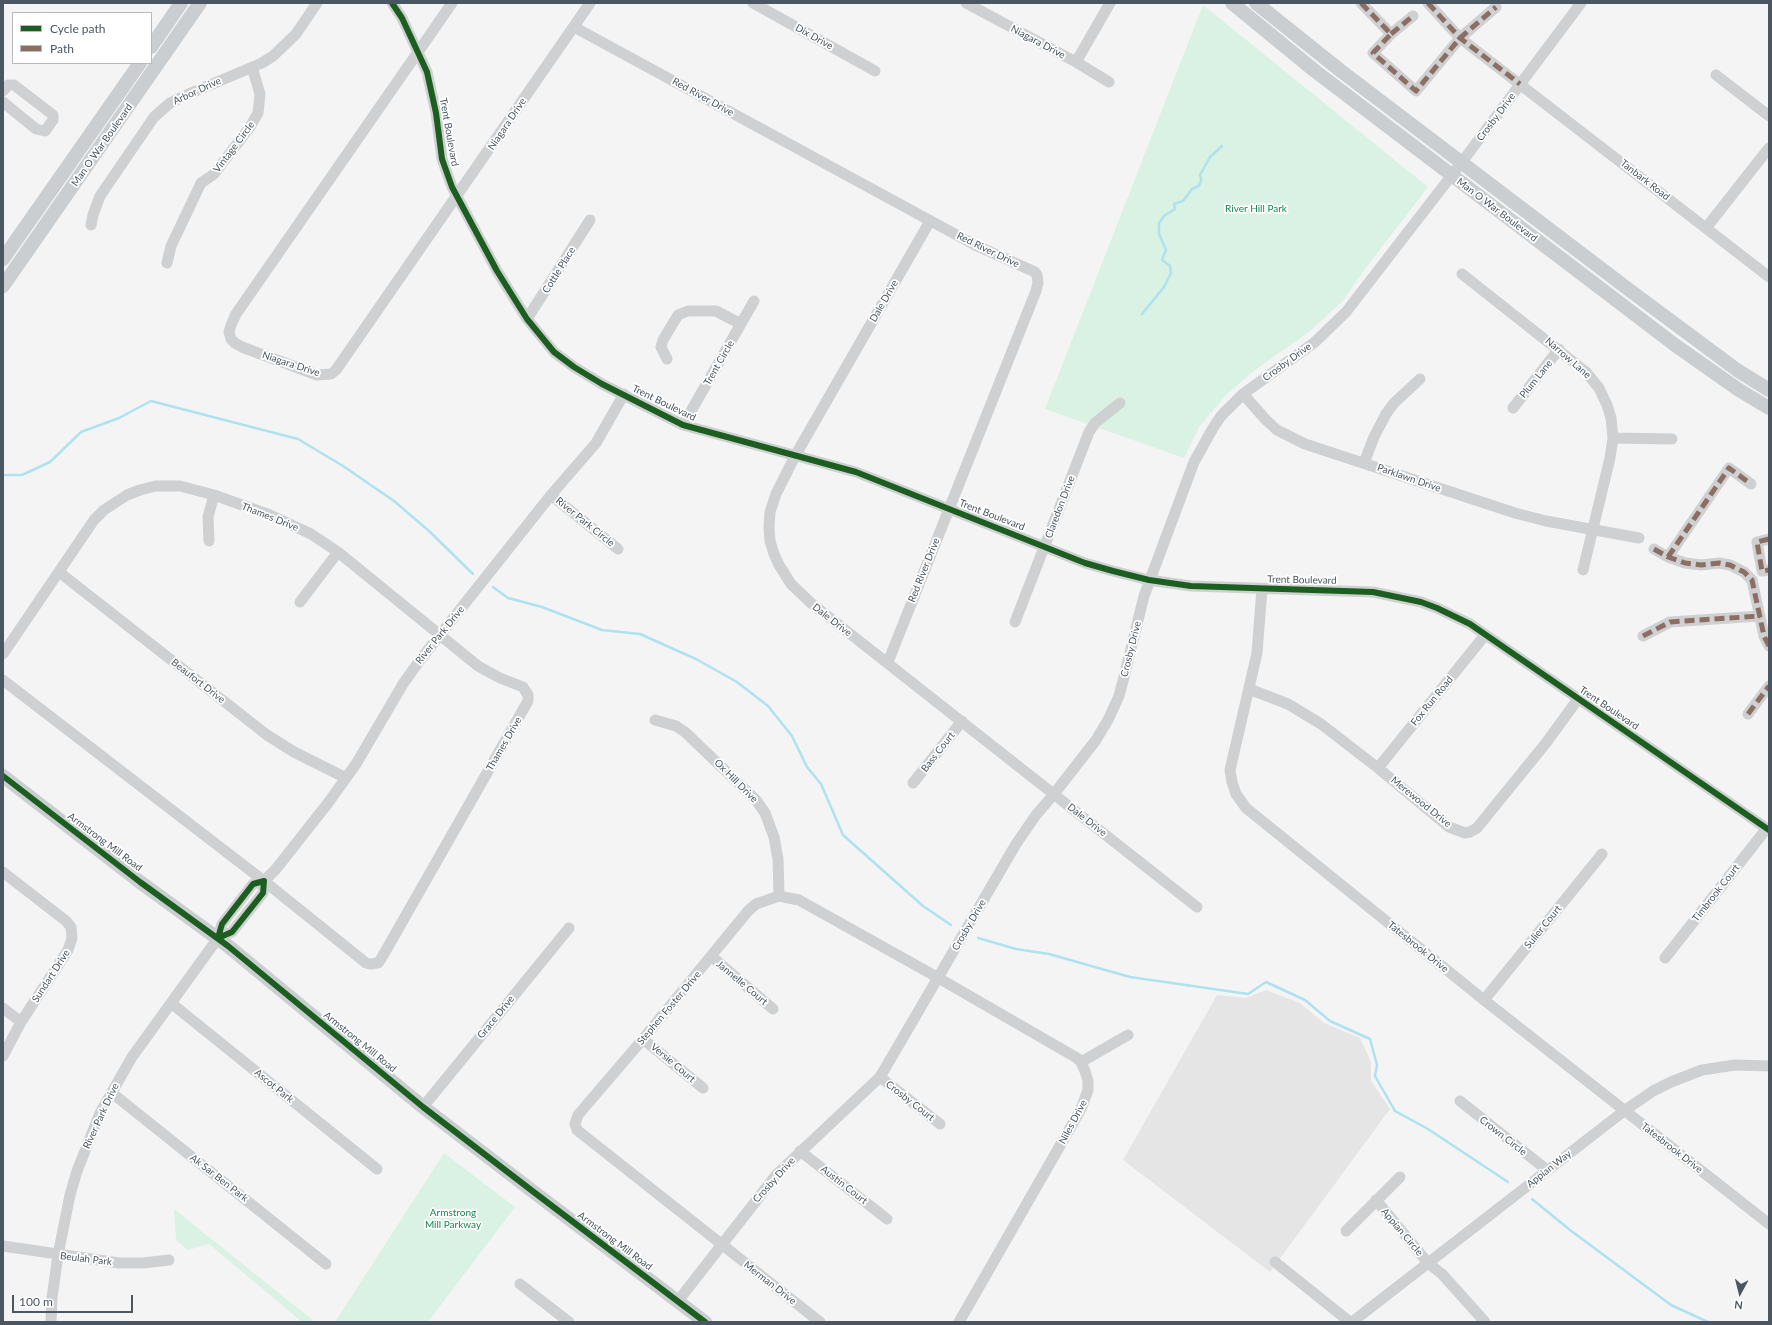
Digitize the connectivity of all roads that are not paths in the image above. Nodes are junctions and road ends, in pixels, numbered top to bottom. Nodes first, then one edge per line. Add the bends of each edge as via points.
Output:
1 (182, 3) edge
2 (200, 3) edge
3 (317, 3) edge
4 (392, 3) edge
5 (452, 3) edge
6 (590, 3) edge
7 (753, 3) edge
8 (966, 3) edge
9 (1110, 3) edge
10 (1232, 3) edge
11 (1256, 3) edge
12 (1360, 3) edge
13 (1428, 3) edge
14 (1582, 3) edge
15 (1496, 4) edge
16 (1413, 16) dead end
17 (574, 27) junction
18 (1391, 34) junction
19 (1460, 38) junction
20 (152, 46) edge
21 (418, 50) junction
22 (1076, 62) junction
23 (139, 64) edge
24 (252, 67) junction
25 (875, 71) dead end
26 (1716, 75) dead end
27 (1109, 82) dead end
28 (1520, 84) junction
29 (3, 91) edge
30 (3, 102) edge
31 (1769, 116) edge
32 (1769, 148) edge
33 (1462, 162) junction
34 (1451, 175) junction
35 (457, 197) junction
36 (590, 220) dead end
37 (930, 221) junction
38 (91, 225) dead end
39 (1706, 228) junction
40 (3, 259) edge
41 (167, 263) dead end
42 (1462, 274) dead end
43 (1769, 277) edge
44 (3, 286) edge
45 (754, 301) dead end
46 (527, 319) junction
47 (741, 324) junction
48 (1559, 350) junction
49 (667, 359) dead end
50 (1420, 379) dead end
51 (1769, 390) edge
52 (624, 394) junction
53 (1243, 394) junction
54 (1120, 403) dead end
55 (1513, 408) dead end
56 (1769, 408) edge
57 (683, 425) junction
58 (1613, 438) junction
59 (1672, 439) dead end
60 (795, 456) junction
61 (1364, 463) junction
62 (1751, 484) dead end
63 (214, 495) junction
64 (552, 495) junction
65 (949, 508) junction
66 (1591, 530) junction
67 (1639, 538) dead end
68 (1769, 539) edge
69 (210, 540) dead end
70 (1045, 546) junction
71 (1654, 548) dead end
72 (618, 549) dead end
73 (338, 552) junction
74 (1668, 557) junction
75 (1583, 570) dead end
76 (1766, 570) edge
77 (59, 572) junction
78 (1149, 580) junction
79 (1752, 580) junction
80 (1262, 589) junction
81 (300, 602) dead end
82 (1760, 616) junction
83 (1015, 622) dead end
84 (440, 635) junction
85 (1485, 635) junction
86 (1643, 636) dead end
87 (1769, 646) edge
88 (3, 654) edge
89 (888, 662) junction
90 (3, 680) edge
91 (1769, 686) edge
92 (1249, 689) junction
93 (1578, 699) junction
94 (1748, 714) dead end
95 (655, 720) dead end
96 (962, 721) junction
97 (1378, 768) junction
98 (3, 776) edge
99 (346, 778) junction
100 (913, 783) dead end
101 (1054, 794) junction
102 (1768, 829) edge
103 (1602, 854) dead end
104 (3, 872) edge
105 (264, 881) junction
106 (779, 896) junction
107 (1198, 907) dead end
108 (568, 928) dead end
109 (218, 938) junction
110 (711, 956) junction
111 (1664, 958) dead end
112 (938, 978) junction
113 (1484, 1000) junction
114 (171, 1003) junction
115 (3, 1008) edge
116 (773, 1009) dead end
117 (21, 1022) junction
118 (1128, 1035) dead end
119 (643, 1039) junction
120 (3, 1056) edge
121 (1081, 1062) junction
122 (1769, 1066) edge
123 (880, 1077) junction
124 (703, 1088) dead end
125 (112, 1093) junction
126 (1460, 1101) dead end
127 (423, 1107) junction
128 (1624, 1111) junction
129 (940, 1124) dead end
130 (800, 1151) junction
131 (377, 1169) dead end
132 (1547, 1170) junction
133 (1400, 1177) dead end
134 (1376, 1200) junction
135 (887, 1219) dead end
136 (1769, 1224) edge
137 (1346, 1231) dead end
138 (721, 1244) junction
139 (3, 1246) edge
140 (58, 1255) junction
141 (169, 1260) dead end
142 (1275, 1262) dead end
143 (1428, 1263) junction
144 (326, 1264) dead end
145 (520, 1284) dead end
146 (678, 1301) junction
147 (51, 1322) edge
148 (569, 1322) edge
149 (705, 1322) edge
150 (820, 1322) edge
151 (959, 1322) edge
152 (1351, 1322) edge
153 (1485, 1322) edge

1 - 20 main road
2 - 44 main road, Man O War Boulevard
3 - 24 street, Arbor Drive via 284,47
4 - 21 street, Trent Boulevard
5 - 21 street, Niagara Drive
6 - 17 street, Niagara Drive
7 - 25 street, Dix Drive
8 - 22 street, Niagara Drive
9 - 22 street
10 - 34 main road, Man O War Boulevard via 1315,71
11 - 33 main road, Man O War Boulevard
12 - 18 street
13 - 19 street, Tanbark Road
14 - 28 street, Crosby Drive
15 - 19 street
16 - 18 street
17 - 35 street, Niagara Drive
17 - 37 street, Red River Drive
18 - 19 street via 1373,53 1416,90
19 - 28 street, Tanbark Road
21 - 35 street, Trent Boulevard via 428,72 442,159
21 - 35 street, Niagara Drive via 236,314 229,332 231,339 242,348 317,375 330,374 343,360
22 - 27 street, Niagara Drive
23 - 40 main road, Man O War Boulevard
24 - 38 street, Arbor Drive via 191,92 154,117 100,196 92,215
24 - 41 street, Vintage Circle via 260,94 258,113 214,174 201,183 171,246
26 - 31 street
28 - 33 street, Crosby Drive
28 - 39 street, Tanbark Road
29 - 30 street via 8,85 14,85 54,115 53,120 45,131 36,129
32 - 39 street
33 - 34 street, Crosby Drive
33 - 51 main road, Man O War Boulevard via 1689,335
34 - 53 street, Crosby Drive via 1334,325 1315,342
34 - 56 main road, Man O War Boulevard via 1694,358
35 - 46 street, Trent Boulevard via 497,271
36 - 46 street, Cottle Place
37 - 60 street, Dale Drive
37 - 65 street, Red River Drive via 993,254 1035,272 1038,278 1036,292
39 - 43 street, Tanbark Road
42 - 48 street, Narrow Lane
45 - 47 street, Trent Circle
46 - 52 street, Trent Boulevard via 554,352 602,384
47 - 49 street via 716,311 688,311 678,315 660,347
47 - 57 street, Trent Circle
48 - 55 street, Plum Lane
48 - 58 street, Narrow Lane via 1586,372 1599,388 1611,418
50 - 61 street via 1386,414
52 - 57 street, Trent Boulevard
52 - 64 street, River Park Drive via 596,443
53 - 61 street, Parklawn Drive via 1266,420 1290,438
53 - 78 street, Crosby Drive via 1222,416 1201,448
54 - 70 street, Claredon Drive via 1088,432
57 - 60 street, Trent Boulevard
58 - 59 street
58 - 66 street, Narrow Lane
60 - 65 street, Trent Boulevard via 856,472
60 - 89 street, Dale Drive via 770,512 770,541 779,565 791,584 811,603
61 - 66 street, Parklawn Drive via 1515,513
62 - 74 street via 1729,468
63 - 69 street via 208,517
63 - 73 street, Thames Drive via 292,525
63 - 77 street, Thames Drive via 190,487 170,485 155,486 127,495 94,520
64 - 72 street, River Park Circle
64 - 84 street, River Park Drive
65 - 70 street, Trent Boulevard
65 - 89 street, Red River Drive
66 - 67 street, Parklawn Drive
66 - 75 street, Narrow Lane
68 - 76 street via 1757,542
70 - 78 street, Trent Boulevard via 1085,563
70 - 83 street, Claredon Drive
71 - 74 street
73 - 81 street
73 - 84 street, Thames Drive
74 - 79 street via 1685,563 1730,565 1744,572
76 - 79 street
77 - 88 street, Thames Drive
77 - 99 street, Beaufort Drive via 267,735 294,752
78 - 80 street, Trent Boulevard via 1191,586
78 - 101 street, Crosby Drive via 1113,710 1096,740
79 - 82 street
80 - 85 street, Trent Boulevard via 1356,591 1391,595 1437,608 1470,624
80 - 92 street, Tatesbrook Drive via 1257,653
82 - 86 street via 1670,622
82 - 87 street
84 - 99 street, River Park Drive via 403,684
84 - 105 street, Thames Drive via 489,673 523,687 528,701 381,959 374,964 366,963
85 - 93 street, Trent Boulevard
85 - 97 street, Fox Run Road
89 - 96 street, Dale Drive
90 - 105 street, Thames Drive
91 - 94 street
92 - 97 street, Merewood Drive via 1303,712
92 - 113 street, Tatesbrook Drive via 1230,770 1236,794 1246,808
93 - 97 street, Merewood Drive via 1477,828 1470,832 1449,827
93 - 102 street, Trent Boulevard
95 - 106 street, Ox Hill Drive via 676,726 685,732 756,800 765,813 774,837 778,859
96 - 100 street, Bass Court
96 - 101 street, Dale Drive
98 - 109 main road, Armstrong Mill Road via 140,882
99 - 105 street, River Park Drive via 287,857
101 - 107 street, Dale Drive
101 - 112 street, Crosby Drive via 1016,844
102 - 111 street, Timbrook Court
103 - 113 street, Sulier Court
104 - 117 street, Sundart Drive via 66,921 72,932 68,950
105 - 109 street, River Park Drive via 263,893 232,932
106 - 110 street, Stephen Foster Drive via 767,898 748,911
106 - 112 street, Stephen Foster Drive via 798,900
108 - 127 street, Grace Drive
109 - 114 street, River Park Drive
109 - 127 main road, Armstrong Mill Road
110 - 116 street, Jannelle Court
110 - 119 street, Stephen Foster Drive
112 - 121 street
112 - 123 street, Crosby Drive
113 - 128 street, Tatesbrook Drive
114 - 125 street, River Park Drive via 132,1057
114 - 131 street, Ascot Park
115 - 117 street
117 - 120 street, Sundart Drive
118 - 121 street
119 - 124 street, Versie Court
119 - 138 street, Stephen Foster Drive via 578,1115 575,1119 576,1128
121 - 151 street, Niles Drive via 1088,1081 1086,1099
122 - 128 street, Appian Way via 1735,1065 1702,1070 1653,1091
123 - 129 street, Crosby Court
123 - 130 street, Crosby Drive
125 - 140 street, River Park Drive via 91,1133 77,1171
125 - 144 street, Ak Sar Ben Park
126 - 132 street, Crown Circle
127 - 146 main road, Armstrong Mill Road
128 - 132 street, Appian Way
128 - 136 street, Tatesbrook Drive
130 - 135 street, Austin Court
130 - 138 street, Crosby Drive via 768,1184
132 - 143 street, Appian Way
133 - 134 street, Appian Circle
134 - 137 street, Appian Circle
134 - 143 street, Appian Circle
138 - 146 street, Crosby Drive
138 - 150 street, Merman Drive
139 - 140 street, Beulah Park
140 - 141 street, Beulah Park via 119,1263
140 - 147 street, River Park Drive
142 - 152 street
143 - 152 street, Appian Way
143 - 153 street, Appian Circle via 1447,1279
145 - 148 street
146 - 149 main road, Armstrong Mill Road

